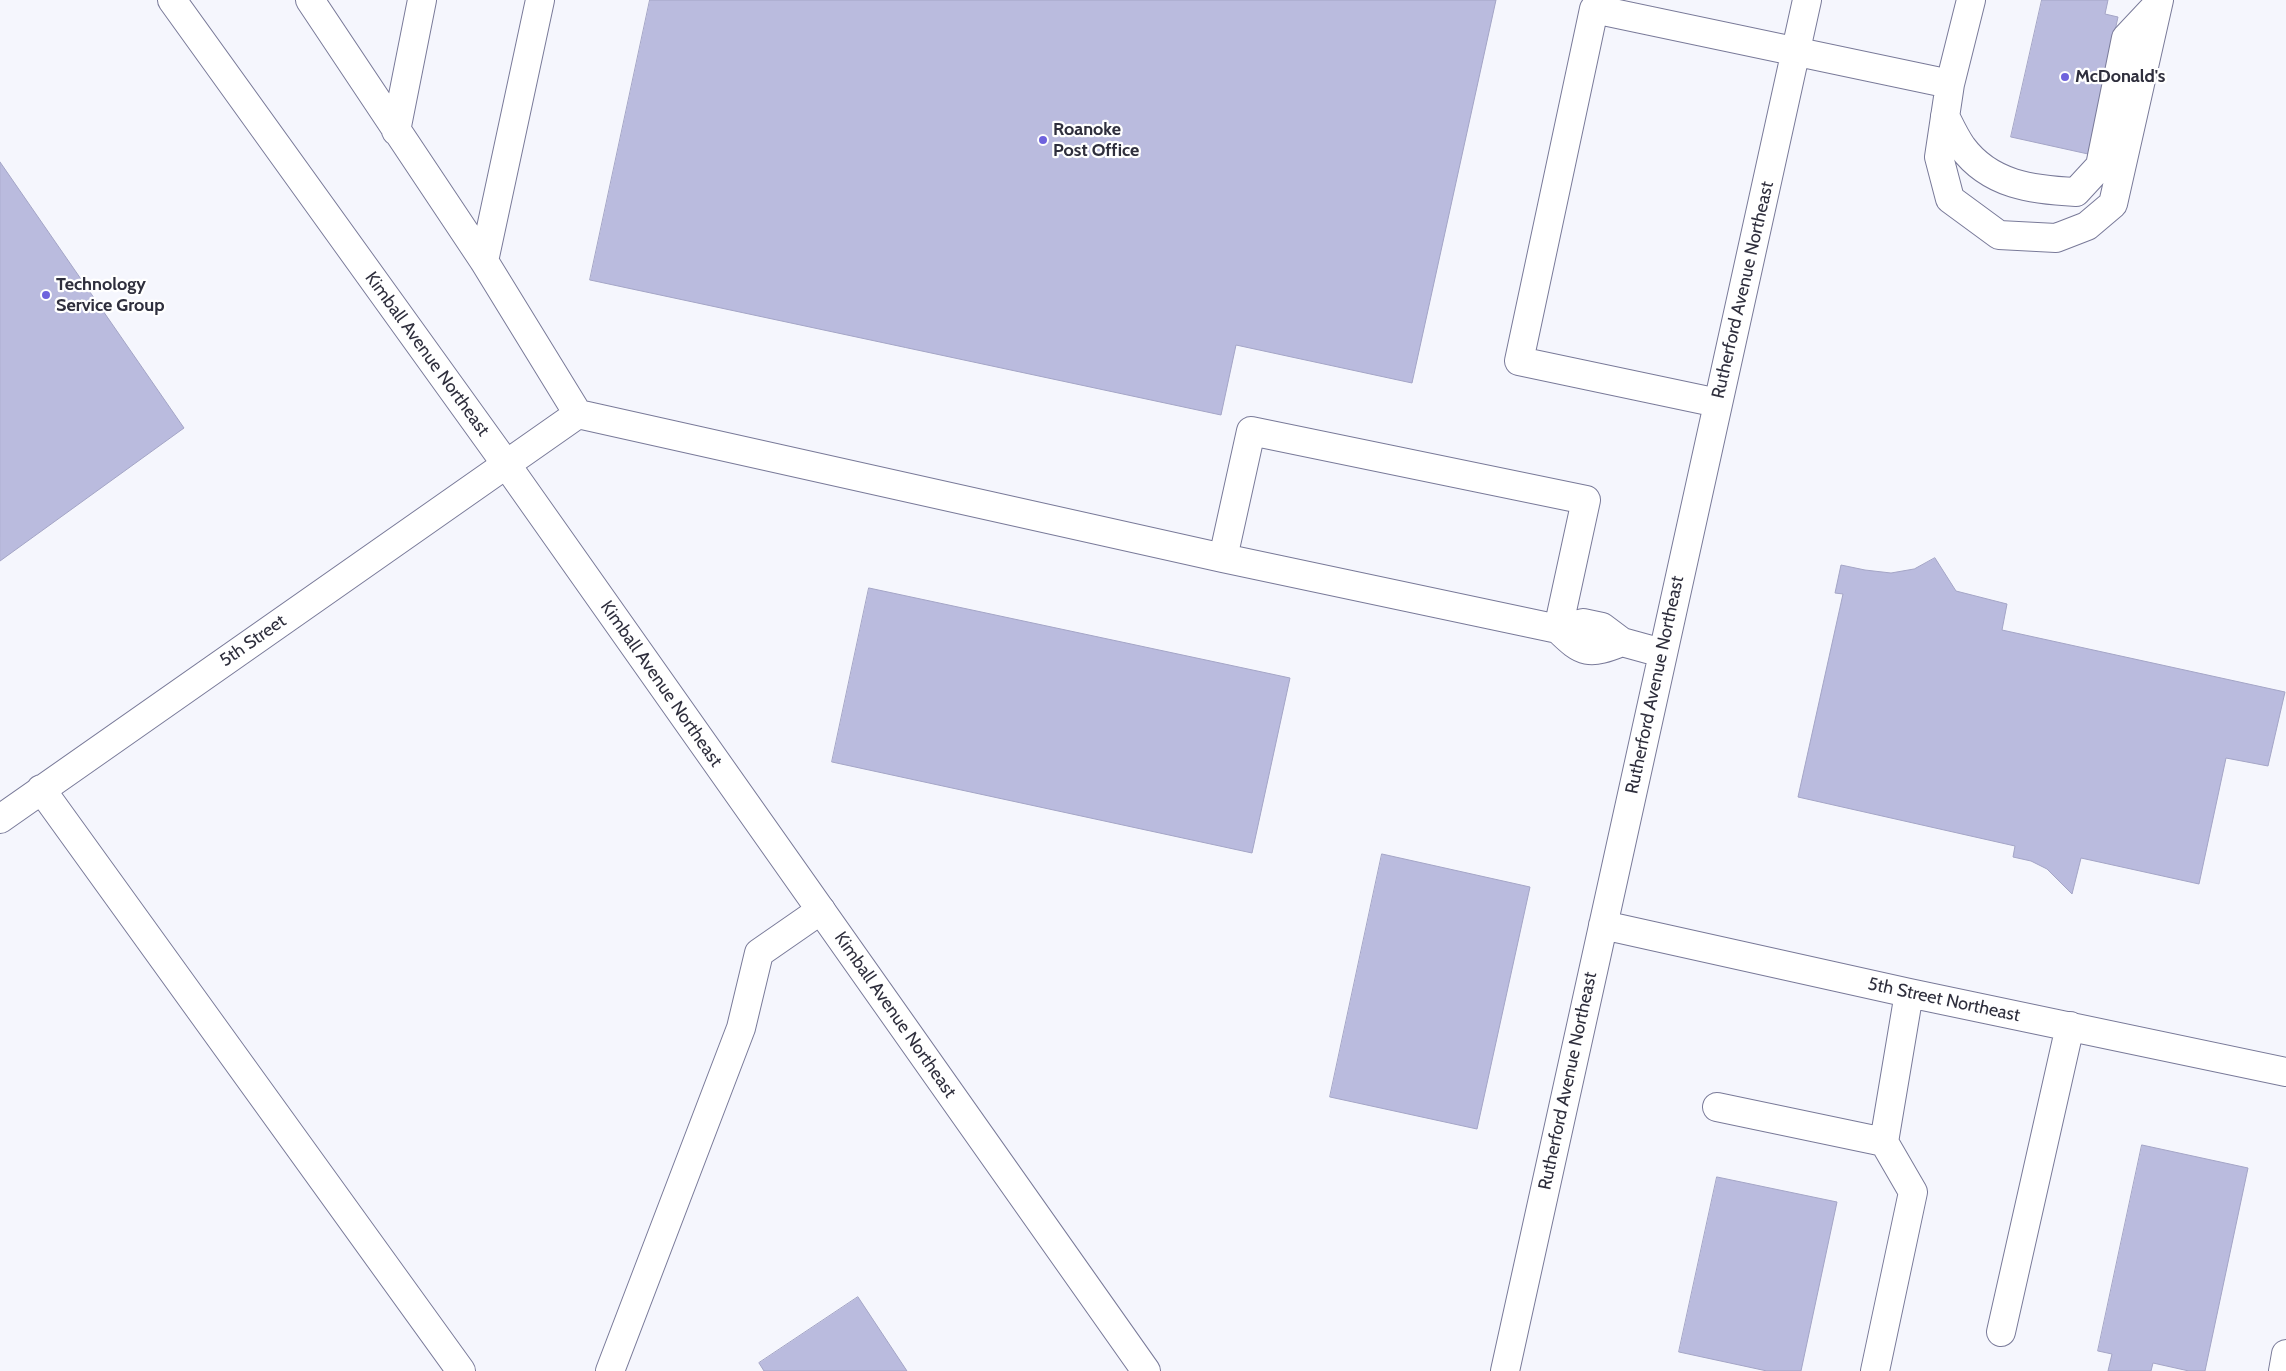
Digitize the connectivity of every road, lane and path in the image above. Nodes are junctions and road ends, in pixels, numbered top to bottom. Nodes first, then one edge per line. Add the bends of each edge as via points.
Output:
1 (172, 0) edge
2 (310, 0) edge
3 (422, 0) edge
4 (540, 0) edge
5 (1808, 0) edge
6 (1970, 0) edge
7 (2159, 2) edge
8 (1796, 52) junction
9 (1950, 84) junction
10 (1945, 116) junction
11 (396, 131) junction
12 (484, 261) junction
13 (1718, 403) junction
14 (578, 414) junction
15 (506, 464) junction
16 (1223, 558) junction
17 (1558, 629) junction
18 (1662, 652) junction
19 (42, 789) junction
20 (0, 819) edge
21 (821, 910) junction
22 (1603, 925) junction
23 (1909, 993) junction
24 (2070, 1026) junction
25 (2286, 1072) edge
26 (1717, 1108) dead end
27 (1884, 1142) junction
28 (2001, 1332) dead end
29 (2286, 1354) edge
30 (460, 1371) edge
31 (610, 1371) edge
32 (1146, 1371) edge
33 (1505, 1371) edge
34 (1875, 1371) edge
35 (2282, 1371) edge

1 - 15 street, Kimball Avenue Northeast
2 - 11 street
3 - 11 street
4 - 12 street
5 - 8 street, Rutherford Avenue Northeast
6 - 9 street
7 - 10 street via 2126,38 2100,166 2076,192 2036,190 1992,175 1962,147
7 - 10 street via 2113,204 2087,226 2056,238 1999,235 1950,199 1939,156
8 - 9 street
8 - 13 street, Rutherford Avenue Northeast
8 - 13 street via 1594,9 1519,361
9 - 10 street
11 - 12 street
12 - 14 street
13 - 18 street, Rutherford Avenue Northeast
14 - 15 street, 5th Street
14 - 16 street
15 - 19 street, 5th Street
15 - 21 street, Kimball Avenue Northeast
16 - 17 street
16 - 17 street via 1251,431 1586,500
17 - 18 street via 1576,647 1584,649 1598,651 1622,642
18 - 22 street, Rutherford Avenue Northeast
19 - 20 street, 5th Street
19 - 30 street
21 - 31 street via 759,952 741,1028
21 - 32 street, Kimball Avenue Northeast
22 - 23 street, 5th Street Northeast
22 - 33 street, Rutherford Avenue Northeast
23 - 24 street, 5th Street Northeast
23 - 27 street
24 - 25 street, 5th Street Northeast
24 - 28 street
26 - 27 street
27 - 34 street via 1913,1192
29 - 35 street

